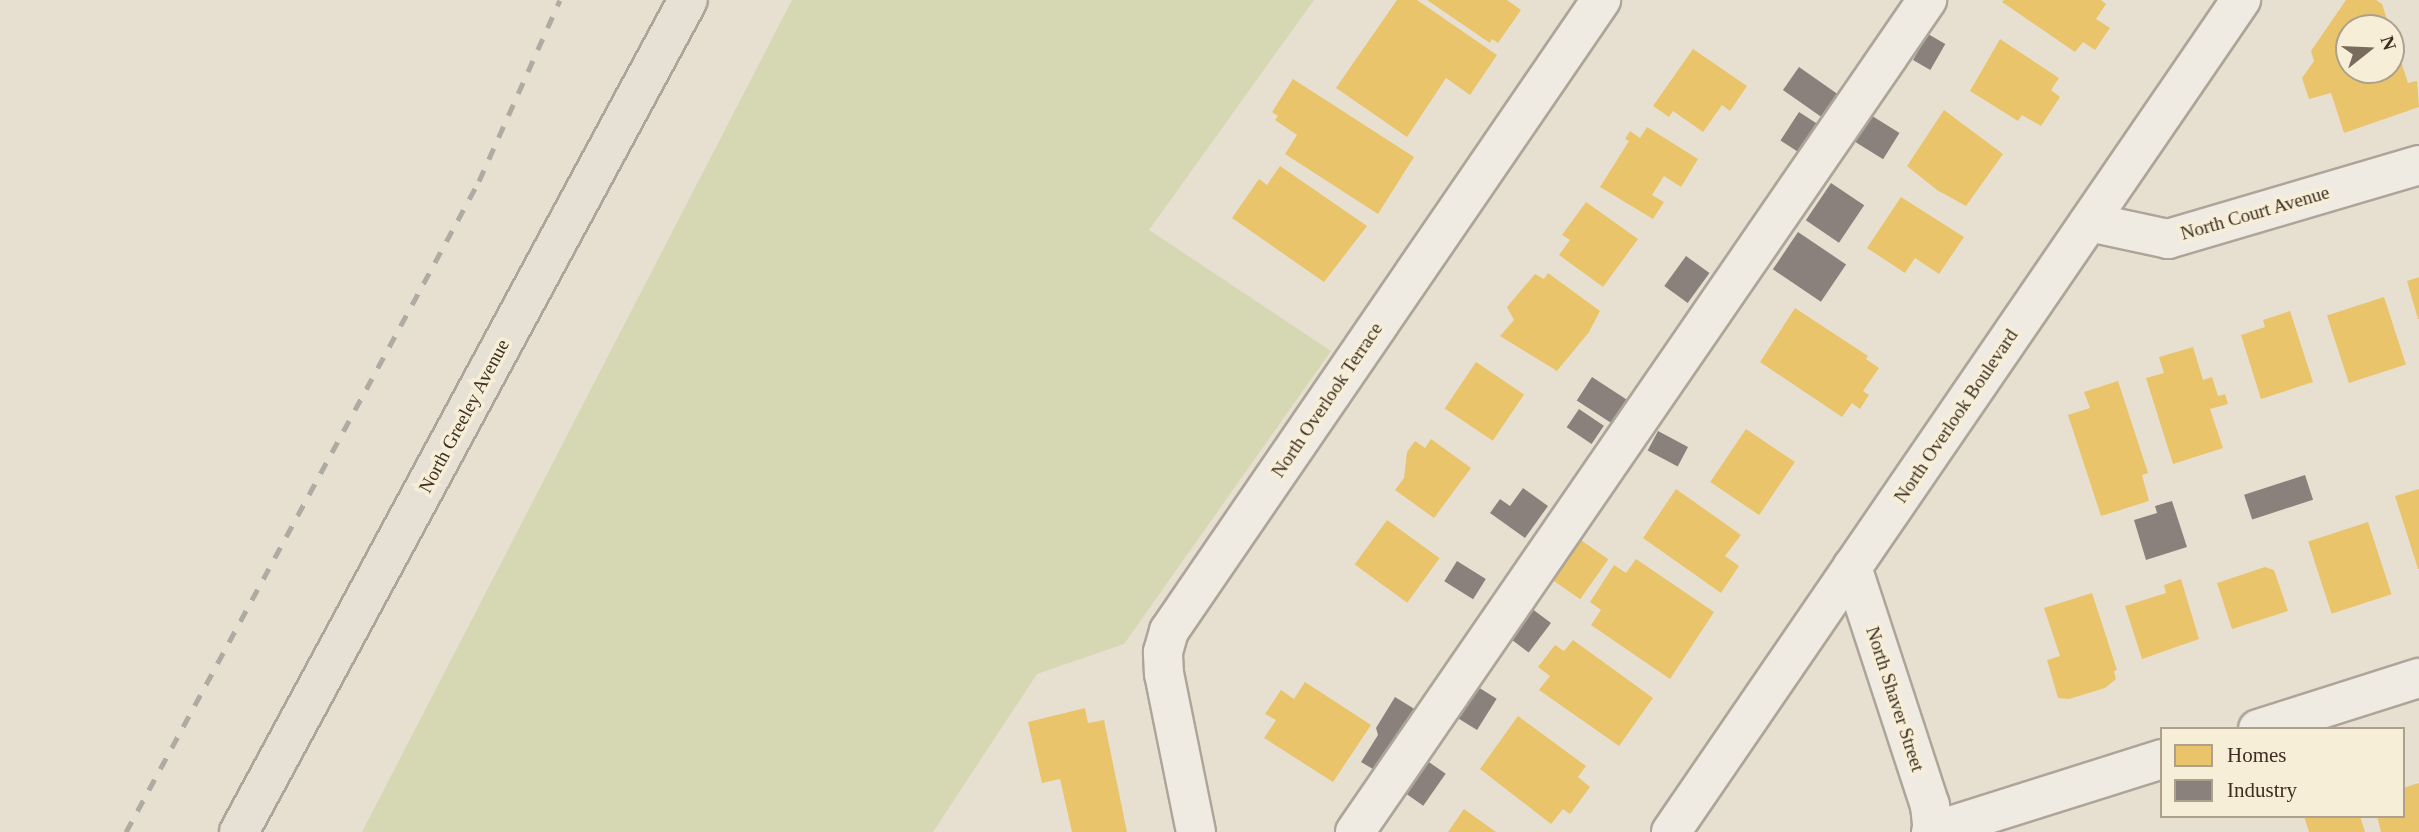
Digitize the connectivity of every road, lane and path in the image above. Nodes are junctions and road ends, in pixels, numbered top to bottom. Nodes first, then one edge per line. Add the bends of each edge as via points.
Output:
1 (688, 0) edge
2 (1601, 0) edge
3 (1927, 0) edge
4 (2241, 0) edge
5 (2419, 165) edge
6 (2089, 222) junction
7 (1852, 567) junction
8 (2419, 678) edge
9 (2264, 727) edge
10 (2160, 760) edge
11 (239, 832) edge
12 (1196, 832) edge
13 (1355, 832) edge
14 (1671, 832) edge
15 (1932, 832) edge

1 - 11 main road, North Greeley Avenue
2 - 12 street, North Overlook Terrace via 1169,631 1163,652 1164,674
3 - 13 street
4 - 6 street, North Overlook Boulevard
5 - 6 street, North Court Avenue via 2168,239
6 - 7 street, North Overlook Boulevard
7 - 14 street, North Overlook Boulevard
7 - 15 street, North Shaver Street via 1930,805
8 - 9 street
10 - 15 street

